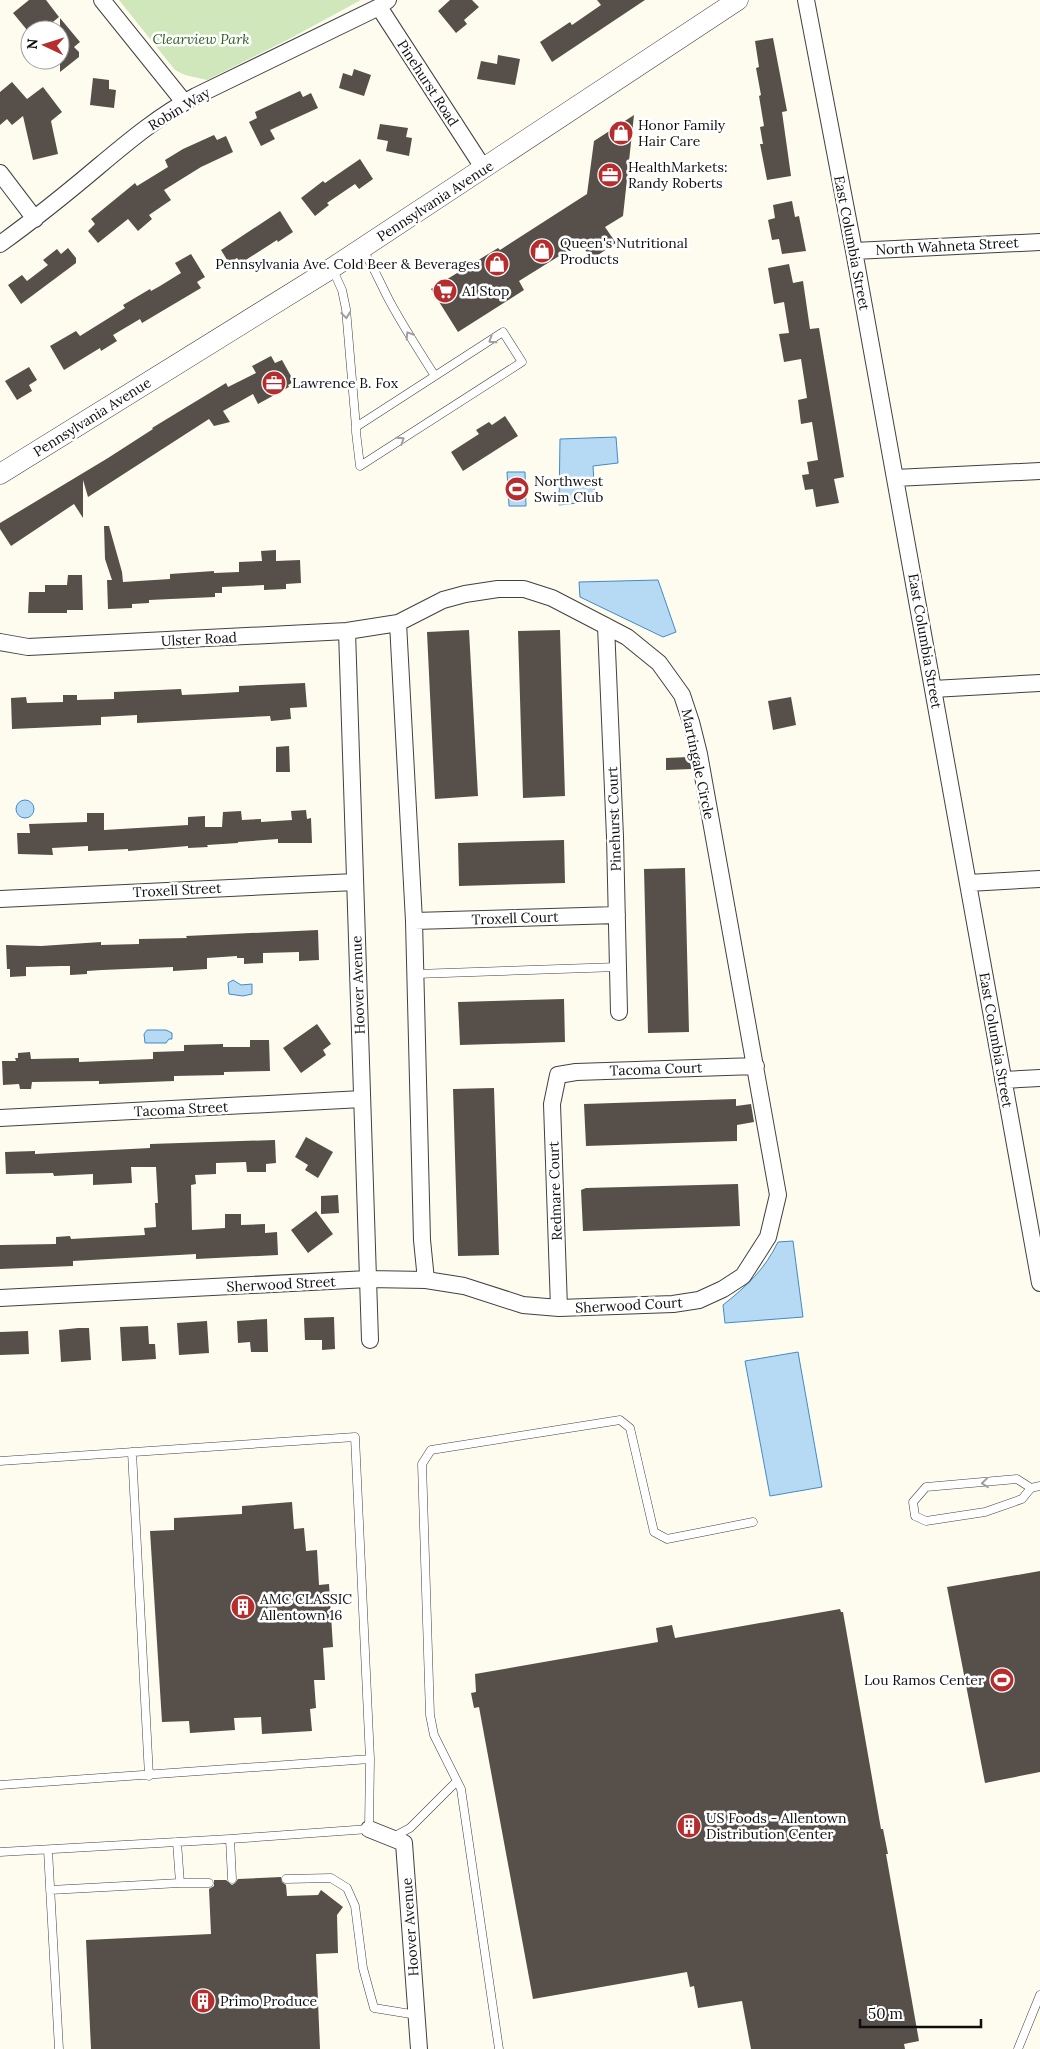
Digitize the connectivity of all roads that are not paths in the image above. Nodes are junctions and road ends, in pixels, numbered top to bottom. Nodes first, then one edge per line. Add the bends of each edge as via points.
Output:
1 (102, 0) edge
2 (738, 0) edge
3 (806, 0) edge
4 (383, 4) edge
5 (184, 102) junction
6 (484, 169) junction
7 (0, 173) edge
8 (35, 219) junction
9 (1040, 242) edge
10 (0, 244) edge
11 (362, 249) junction
12 (854, 251) junction
13 (332, 268) junction
14 (435, 376) junction
15 (356, 427) junction
16 (1040, 471) edge
17 (0, 474) edge
18 (895, 478) junction
19 (398, 623) junction
20 (606, 626) junction
21 (347, 631) junction
22 (0, 642) edge
23 (1040, 683) edge
24 (933, 689) junction
25 (1040, 879) edge
26 (355, 882) junction
27 (968, 883) junction
28 (0, 899) edge
29 (617, 915) junction
30 (414, 922) junction
31 (618, 967) junction
32 (416, 974) junction
33 (619, 1012) dead end
34 (756, 1066) junction
35 (558, 1076) joint
36 (1040, 1078) edge
37 (1004, 1080) junction
38 (362, 1099) junction
39 (0, 1118) edge
40 (368, 1279) junction
41 (426, 1280) junction
42 (1040, 1283) edge
43 (0, 1298) edge
44 (559, 1308) junction
45 (370, 1340) dead end
46 (132, 1452) junction
47 (0, 1461) edge
48 (1040, 1486) edge
49 (1031, 1488) junction
50 (753, 1522) dead end
51 (370, 1759) junction
52 (149, 1776) junction
53 (457, 1781) junction
54 (0, 1785) edge
55 (369, 1829) junction
56 (393, 1837) junction
57 (230, 1839) junction
58 (177, 1842) junction
59 (48, 1850) junction
60 (0, 1852) edge
61 (232, 1879) dead end
62 (286, 1879) dead end
63 (180, 1883) junction
64 (208, 1883) dead end
65 (50, 1890) junction
66 (1040, 1995) edge
67 (417, 2015) junction
68 (59, 2049) edge
69 (420, 2049) edge
70 (499, 2049) edge
71 (1018, 2049) edge

1 - 5 street
2 - 6 street, Pennsylvania Avenue
3 - 12 street, East Columbia Street
4 - 5 street, Robin Way
4 - 6 street, Pinehurst Road
5 - 8 street, Robin Way via 146,128
6 - 11 street, Pennsylvania Avenue
7 - 8 street
8 - 10 street, Robin Way
9 - 12 street, North Wahneta Street
11 - 13 street, Pennsylvania Avenue
14 -> 11 lane via 398,317
12 - 18 street, East Columbia Street
13 -> 15 lane via 342,290 346,310
13 - 17 street, Pennsylvania Avenue
14 - 15 lane
15 -> 14 lane via 360,466 522,362 504,332
16 - 18 street
18 - 24 street, East Columbia Street
19 - 20 street, Martingale Circle via 443,600 465,594 524,589 552,598
19 - 21 street, Ulster Road
19 - 30 street
20 - 29 street, Pinehurst Court
20 - 34 street, Martingale Circle via 627,637 659,663 682,695 699,754
21 - 22 street, Ulster Road via 28,647
21 - 26 street, Hoover Avenue
23 - 24 street
24 - 27 street, East Columbia Street
25 - 27 street
26 - 28 street, Troxell Street
26 - 38 street, Hoover Avenue
27 - 37 street, East Columbia Street
29 - 30 street, Troxell Court
29 - 31 street, Pinehurst Court
30 - 32 street
31 - 32 lane
31 - 33 street, Pinehurst Court
32 - 41 street via 422,1240
34 - 35 street, Tacoma Court via 576,1072
34 - 44 street, Sherwood Court via 778,1195 768,1237 742,1276 724,1289 699,1300 673,1304
35 - 44 street, Redmare Court via 552,1104
36 - 37 street
37 - 42 street, East Columbia Street
38 - 39 street, Tacoma Street
38 - 40 street, Hoover Avenue
40 - 41 street, Sherwood Street
40 - 43 street, Sherwood Street
40 - 45 street, Hoover Avenue
41 - 44 street, Sherwood Street via 464,1286 523,1305
46 - 47 lane
46 - 51 lane via 356,1437
46 - 52 lane
48 - 49 lane
49 -> 49 lane via 1016,1479 926,1487 913,1502 915,1516 926,1521 984,1512 1022,1499
50 - 53 lane via 667,1539 654,1532 630,1428 620,1420 431,1450 422,1464 430,1715 434,1734
51 - 52 lane
51 - 55 lane
52 - 54 lane
53 - 56 lane via 410,1828
53 - 70 lane via 461,1789
55 - 56 street
55 - 57 lane
56 - 67 street, Hoover Avenue via 404,1843
57 - 58 lane
57 - 61 lane
58 - 59 lane
58 - 63 lane
59 - 60 lane
59 - 65 lane
62 - 67 lane via 331,1878 347,1888 355,1906 363,1968 374,2008
63 - 64 lane
63 - 65 lane
65 - 68 lane
66 - 71 lane
67 - 69 street, Hoover Avenue

